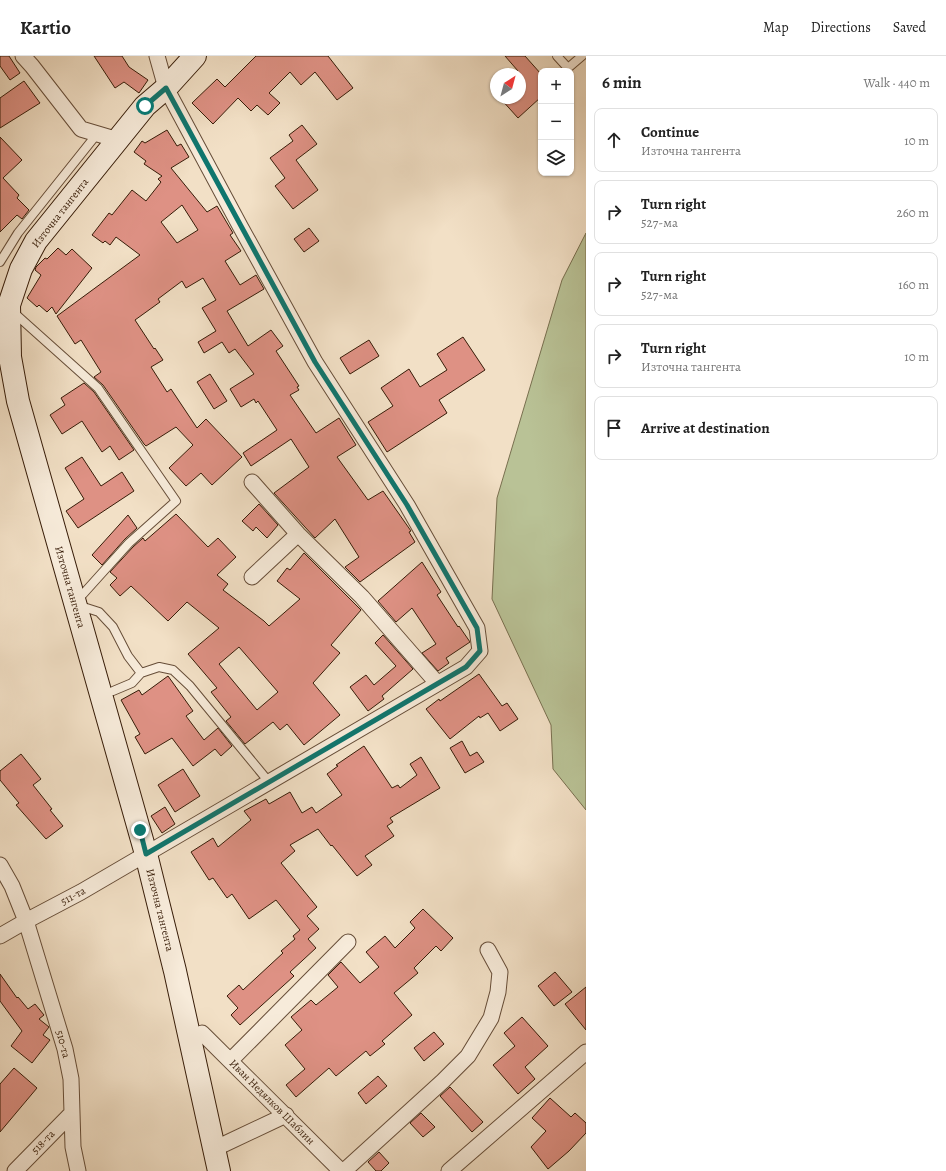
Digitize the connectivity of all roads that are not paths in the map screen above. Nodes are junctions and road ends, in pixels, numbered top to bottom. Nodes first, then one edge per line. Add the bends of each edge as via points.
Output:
1 (23, 56) edge
2 (157, 56) edge
3 (195, 56) edge
4 (557, 56) edge
5 (582, 56) edge
6 (166, 88) junction
7 (97, 134) junction
8 (118, 140) junction
9 (0, 262) edge
10 (4, 306) edge
11 (252, 482) dead end
12 (298, 534) junction
13 (252, 577) dead end
14 (74, 604) junction
15 (141, 673) junction
16 (437, 683) junction
17 (113, 691) dead end
18 (269, 782) junction
19 (146, 854) junction
20 (0, 865) edge
21 (26, 921) junction
22 (0, 936) edge
23 (348, 942) dead end
24 (488, 950) dead end
25 (202, 1033) dead end
26 (586, 1052) edge
27 (231, 1060) junction
28 (71, 1114) junction
29 (286, 1115) junction
30 (214, 1149) junction
31 (15, 1171) edge
32 (78, 1171) edge
33 (219, 1171) edge
34 (342, 1171) edge
35 (449, 1171) edge

1 - 7 street via 81,128
2 - 6 street, 511-та
3 - 6 street, Източна тангента
4 - 5 lane via 568,68
6 - 8 street, Източна тангента via 145,106
6 - 16 street, 511-та via 315,362 407,505 477,628 480,651 466,667
7 - 8 street
7 - 9 lane via 18,233
8 - 10 street, Източна тангента via 36,240 21,269 9,305
10 - 14 street, Източна тангента via 18,402
10 - 14 lane via 98,388 176,501 129,543
11 - 12 street
12 - 13 street
12 - 16 street via 362,597
14 - 15 lane via 99,612 113,627 128,656
14 - 19 street, Източна тангента
15 - 17 lane via 132,683
15 - 18 lane via 159,667 172,670 190,686
16 - 18 street, 511-та
18 - 19 street, 511-та
19 - 21 street, 511-та
19 - 30 street, Източна тангента
20 - 21 street, 510-та via 12,886
21 - 22 street, 511-та
21 - 28 street, 510-та via 65,1048 71,1079
23 - 27 street
24 - 34 street via 500,972 498,992 491,1018 468,1056
25 - 27 street, Иван Недялков Шаблин
26 - 35 street
27 - 29 street, Иван Недялков Шаблин
28 - 31 street, 518-та
28 - 32 street, 510-та via 73,1147
29 - 30 street
29 - 34 street, Иван Недялков Шаблин
30 - 33 street, Източна тангента

